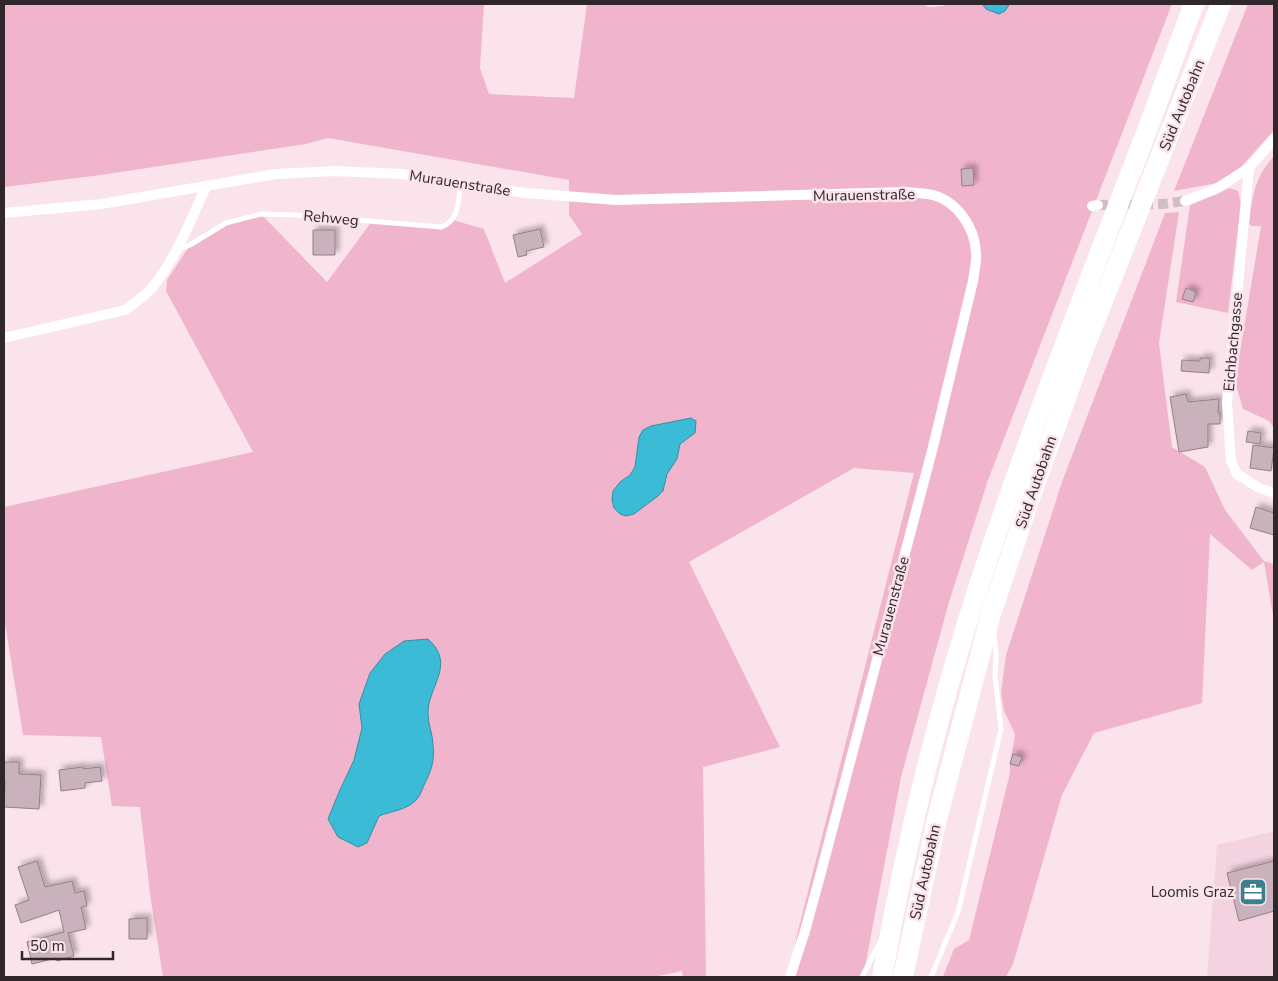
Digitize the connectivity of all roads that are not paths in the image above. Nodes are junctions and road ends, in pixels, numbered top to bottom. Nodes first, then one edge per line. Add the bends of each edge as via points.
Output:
1 (1194, 4) edge
2 (1221, 4) edge
3 (1274, 140) edge
4 (1249, 168) junction
5 (461, 184) junction
6 (206, 187) junction
7 (1185, 201) tunnel mouth
8 (4, 213) edge
9 (177, 247) junction
10 (4, 338) edge
11 (1274, 493) edge
12 (992, 614) junction
13 (893, 917) junction
14 (790, 977) edge
15 (862, 977) edge
16 (882, 977) edge
17 (903, 977) edge
18 (931, 977) edge

1 - 13 highway, Süd Autobahn via 1024,452 972,608 944,705
2 - 12 highway, Süd Autobahn via 1077,369
3 - 4 street
4 - 7 street via 1216,189
4 - 11 street, Eichbachgasse via 1228,403 1231,461 1237,474
5 - 6 street, Murauenstraße via 402,174 335,171 276,174
5 - 9 lane, Rehweg via 453,220 440,227 261,214 226,223 190,245
5 - 14 street, Murauenstraße via 616,200 905,192 932,195 948,201 966,219 977,254 958,347 805,931
6 - 8 street, Murauenstraße via 101,204
6 - 9 street
9 - 10 street via 155,285 125,310
12 - 17 highway, Süd Autobahn via 937,819
12 - 18 lane via 1001,730 958,912
13 - 15 lane
13 - 16 highway, Süd Autobahn

